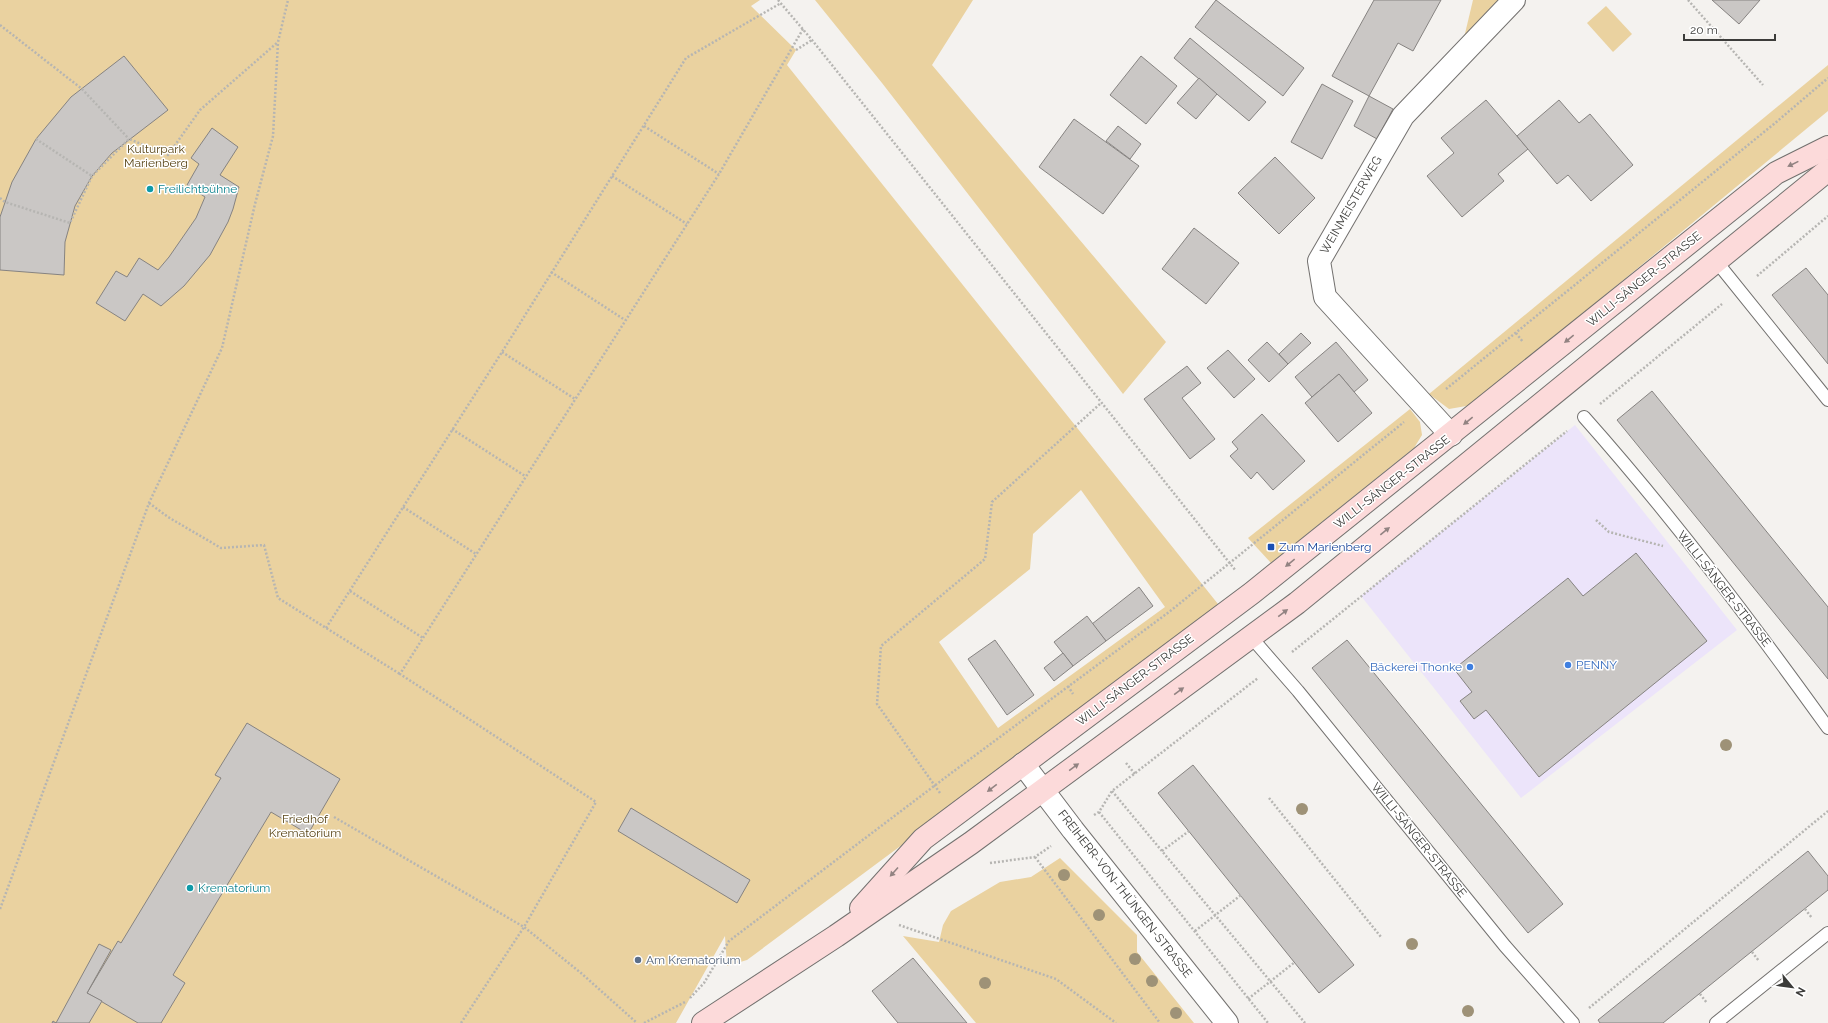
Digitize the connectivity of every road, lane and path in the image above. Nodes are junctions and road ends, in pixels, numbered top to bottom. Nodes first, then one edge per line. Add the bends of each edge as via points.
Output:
1 (288, 0) edge
2 (778, 0) edge
3 (1514, 0) edge
4 (1688, 0) edge
5 (781, 3) junction
6 (0, 25) edge
7 (803, 29) junction
8 (812, 40) junction
9 (278, 42) junction
10 (796, 50) dead end
11 (1828, 78) edge
12 (1763, 85) dead end
13 (644, 126) junction
14 (36, 139) dead end
15 (130, 139) junction
16 (1828, 147) edge
17 (1828, 170) edge
18 (719, 174) junction
19 (92, 176) junction
20 (612, 176) junction
21 (0, 198) edge
22 (687, 224) junction
23 (1716, 261) junction
24 (552, 272) junction
25 (625, 320) junction
26 (502, 352) junction
27 (575, 399) junction
28 (1828, 400) edge
29 (1102, 403) junction
30 (1424, 406) junction
31 (1584, 417) dead end
32 (452, 429) junction
33 (1451, 435) junction
34 (525, 476) junction
35 (149, 504) junction
36 (403, 507) junction
37 (1596, 520) dead end
38 (1689, 542) junction
39 (476, 554) junction
40 (1230, 563) junction
41 (350, 591) junction
42 (1252, 593) junction
43 (326, 628) junction
44 (1251, 637) junction
45 (423, 638) junction
46 (400, 674) junction
47 (1828, 728) edge
48 (1024, 764) junction
49 (935, 785) junction
50 (1042, 790) junction
51 (1112, 791) dead end
52 (1269, 798) dead end
53 (1828, 811) edge
54 (1099, 812) dead end
55 (334, 817) dead end
56 (1189, 831) dead end
57 (1162, 851) junction
58 (1035, 857) dead end
59 (1241, 895) dead end
60 (0, 909) edge
61 (1215, 915) junction
62 (896, 924) dead end
63 (524, 927) junction
64 (1195, 932) junction
65 (1828, 933) edge
66 (836, 936) junction
67 (1381, 937) dead end
68 (1295, 962) dead end
69 (1270, 982) junction
70 (1248, 999) junction
71 (1572, 1022) edge
72 (461, 1023) edge
73 (637, 1023) edge
74 (644, 1023) edge
75 (703, 1023) edge
76 (1116, 1023) edge
77 (1160, 1023) edge
78 (1227, 1023) edge
79 (1268, 1023) edge
80 (1305, 1023) edge
81 (1716, 1023) edge

1 - 9 path
2 - 5 path
3 - 30 street, WEINMEISTERWEG via 1403,116 1319,261 1325,297
4 - 12 path
5 - 7 path
5 - 13 path via 686,58
6 - 15 path via 82,89
7 - 8 path
7 - 18 path
8 - 10 path
8 - 29 path
9 - 15 path via 200,110 168,155
9 - 35 path via 273,136 222,348
11 - 30 path
13 - 18 path
13 - 20 path
14 - 19 path
15 - 19 path
16 -> 33 main road, WILLI-SÄNGER-STRASSE via 1776,173
17 - 23 main road, WILLI-SÄNGER-STRASSE
18 - 22 path
19 - 21 path via 70,223 5,202
20 - 22 path
20 - 24 path
22 - 25 path
23 - 28 lane
44 -> 23 main road, WILLI-SÄNGER-STRASSE via 1333,574
24 - 25 path
24 - 26 path
25 - 27 path
26 - 27 path
26 - 32 path
27 - 34 path
29 - 40 path
29 - 49 path via 992,502 985,559 882,646 877,704
30 - 33 street, WEINMEISTERWEG
30 - 40 path
31 - 38 lane, WILLI-SÄNGER-STRASSE
32 - 34 path
32 - 36 path
33 -> 42 main road, WILLI-SÄNGER-STRASSE
34 - 39 path
35 - 43 path via 221,548 264,545 278,598
35 - 60 path
36 - 39 path
36 - 41 path
37 - 38 path via 1609,532 1655,545 1676,549
38 - 47 lane, WILLI-SÄNGER-STRASSE
39 - 45 path
40 - 42 path
40 - 49 path via 1169,612
41 - 43 path
41 - 45 path
42 - 48 main road, WILLI-SÄNGER-STRASSE
43 - 46 path
50 -> 44 main road, WILLI-SÄNGER-STRASSE
44 - 71 lane, WILLI-SÄNGER-STRASSE via 1298,691 1505,946
45 - 46 path
46 - 63 path via 596,802
48 - 50 street, FREIHERR-VON-THÜNGEN-STRASSE
48 -> 66 main road, WILLI-SÄNGER-STRASSE via 923,839
49 - 74 path via 729,941 704,983 687,1001
50 - 66 main road, WILLI-SÄNGER-STRASSE via 972,843
50 - 78 street, FREIHERR-VON-THÜNGEN-STRASSE
51 - 57 path
52 - 67 path
53 - 71 path
54 - 64 path
55 - 63 path
56 - 57 path
57 - 61 path
58 - 77 path
59 - 61 path
61 - 64 path
61 - 69 path
62 - 76 path via 1056,979
63 - 72 path
63 - 73 path
64 - 70 path
65 - 81 lane
66 - 75 main road, WILLI-SÄNGER-STRASSE
68 - 69 path
69 - 70 path
69 - 80 path
70 - 79 path

